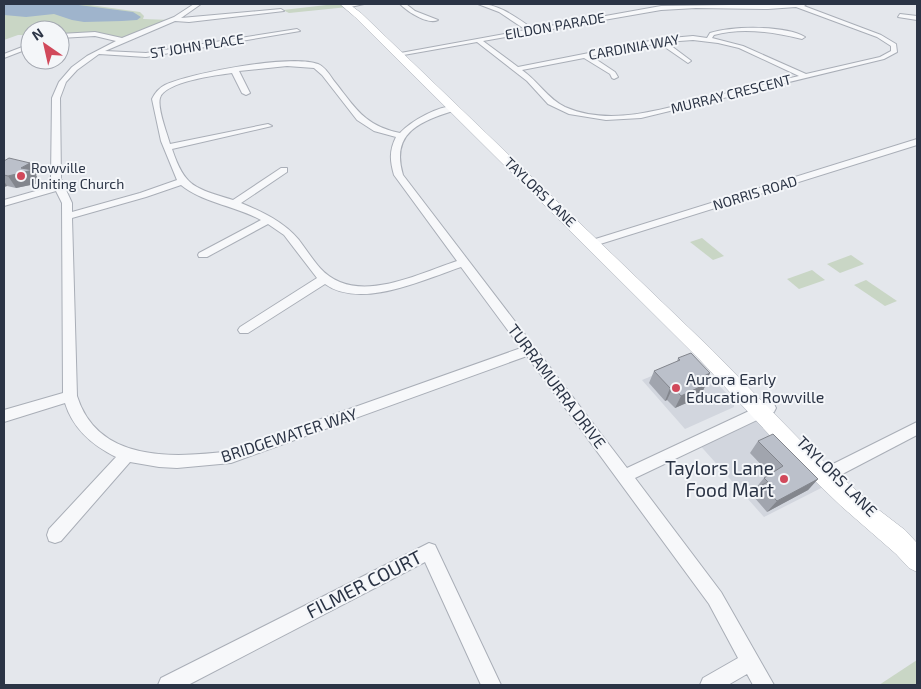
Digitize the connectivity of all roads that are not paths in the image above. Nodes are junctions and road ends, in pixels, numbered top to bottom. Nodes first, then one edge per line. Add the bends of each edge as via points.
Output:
1 (200, 4) edge
2 (348, 4) edge
3 (360, 4) edge
4 (403, 4) edge
5 (482, 4) edge
6 (653, 4) edge
7 (800, 4) edge
8 (661, 8) junction
9 (281, 11) dead end
10 (900, 16) dead end
11 (917, 18) edge
12 (177, 19) junction
13 (435, 20) dead end
14 (531, 30) junction
15 (297, 31) dead end
16 (70, 35) edge
17 (802, 37) dead end
18 (709, 39) junction
19 (122, 40) junction
20 (478, 40) junction
21 (660, 41) junction
22 (20, 50) edge
23 (98, 52) junction
24 (398, 54) junction
25 (4, 56) edge
26 (586, 56) junction
27 (688, 62) dead end
28 (517, 69) junction
29 (235, 71) junction
30 (805, 76) junction
31 (614, 77) dead end
32 (246, 93) dead end
33 (453, 108) junction
34 (268, 126) dead end
35 (402, 136) junction
36 (917, 142) edge
37 (168, 147) junction
38 (284, 170) dead end
39 (182, 181) junction
40 (57, 186) junction
41 (4, 202) edge
42 (234, 204) junction
43 (66, 214) junction
44 (268, 220) junction
45 (593, 244) junction
46 (203, 255) dead end
47 (464, 262) junction
48 (323, 280) junction
49 (244, 330) dead end
50 (530, 350) junction
51 (70, 396) junction
52 (764, 410) junction
53 (4, 416) edge
54 (917, 428) edge
55 (127, 455) junction
56 (830, 473) junction
57 (624, 476) junction
58 (55, 535) dead end
59 (911, 553) edge
60 (751, 661) junction
61 (168, 685) edge
62 (491, 685) edge
63 (710, 685) edge
64 (764, 685) edge

1 - 12 street, BRIDGEWATER WAY
2 - 3 street
2 - 24 main road, TAYLORS LANE
4 - 13 street via 413,12
5 - 14 street via 501,11
6 - 8 street
7 - 8 street, EILDON PARADE via 760,8 702,5
7 - 30 street, MURRAY CRESCENT via 880,36 895,48 888,57
8 - 14 street, EILDON PARADE
9 - 12 street
10 - 11 street
12 - 19 street, BRIDGEWATER WAY
14 - 20 street, EILDON PARADE
15 - 23 street, ST JOHN PLACE via 146,54
16 - 19 street via 95,34
17 - 18 street via 784,32 734,30 714,33
18 - 21 street, CARDINIA WAY
18 - 30 street, CARDINIA WAY via 742,47
19 - 23 street, BRIDGEWATER WAY
20 - 24 street, EILDON PARADE
20 - 28 street, MURRAY CRESCENT
21 - 26 street, CARDINIA WAY
21 - 27 street
22 - 25 street
23 - 40 street, BRIDGEWATER WAY via 74,69 59,87 56,98
24 - 33 main road, TAYLORS LANE
26 - 28 street, CARDINIA WAY
26 - 31 street via 613,73
28 - 30 street, MURRAY CRESCENT via 556,105 606,118 641,116
29 - 32 street
29 - 35 street via 283,63 314,65 322,70 365,125
29 - 37 street via 180,81 160,91 156,103
33 - 35 street via 420,120
33 - 45 main road, TAYLORS LANE
34 - 37 street
35 - 47 street, TURRAMURRA DRIVE via 394,152 395,167
36 - 45 street, NORRIS ROAD
37 - 39 street via 175,172
38 - 42 street
39 - 42 street via 204,194
39 - 43 street via 143,195
40 - 41 street
40 - 43 street, BRIDGEWATER WAY via 54,195
42 - 44 street
43 - 51 street, BRIDGEWATER WAY
44 - 46 street
44 - 48 street via 296,242
45 - 52 main road, TAYLORS LANE
47 - 48 street via 375,289 344,288
47 - 50 street, TURRAMURRA DRIVE
48 - 49 street
50 - 55 street, BRIDGEWATER WAY via 231,456 182,462
50 - 57 street, TURRAMURRA DRIVE
51 - 53 street
51 - 55 street, BRIDGEWATER WAY via 76,415 85,427 111,448
52 - 56 main road, TAYLORS LANE
52 - 57 street
54 - 56 street
55 - 58 street
56 - 59 main road, TAYLORS LANE via 860,510
57 - 60 street, TURRAMURRA DRIVE via 715,598
60 - 63 street
60 - 64 street, TURRAMURRA DRIVE
61 - 62 street, FILMER COURT via 429,551

